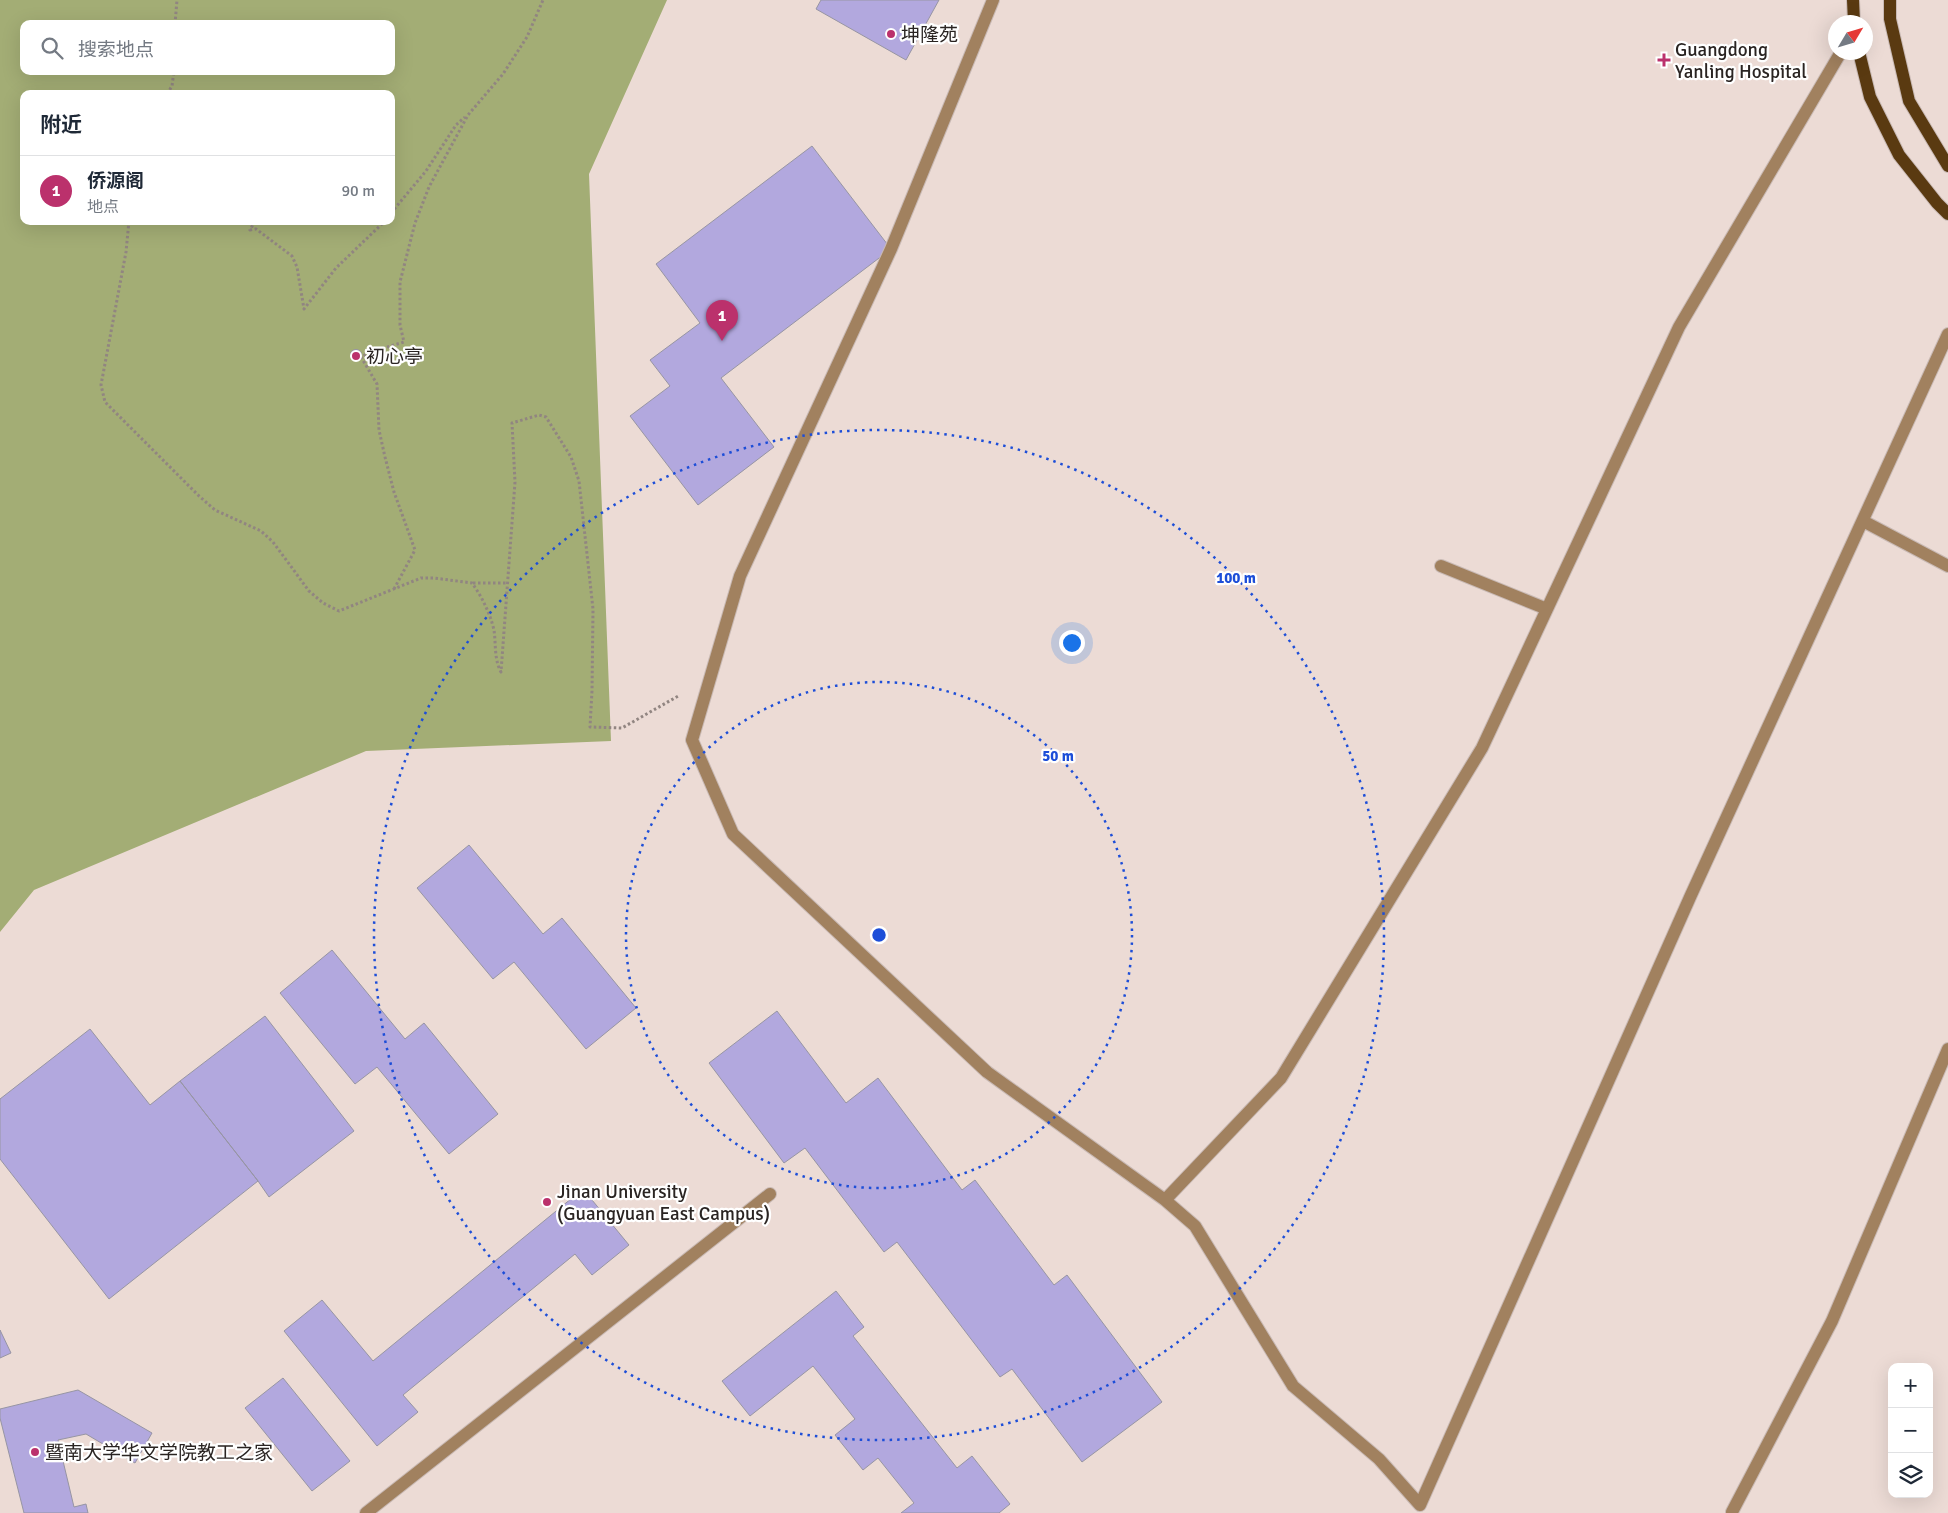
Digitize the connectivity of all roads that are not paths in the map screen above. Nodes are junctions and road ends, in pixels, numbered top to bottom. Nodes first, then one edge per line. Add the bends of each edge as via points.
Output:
1 (993, 0) edge
2 (1853, 0) edge
3 (1890, 0) edge
4 (1854, 15) edge
5 (1836, 60) edge
6 (1861, 60) edge
7 (1948, 166) edge
8 (1948, 214) edge
9 (1948, 334) edge
10 (1863, 521) junction
11 (1441, 566) dead end
12 (1948, 566) edge
13 (1547, 610) junction
14 (1948, 1049) edge
15 (770, 1194) dead end
16 (1165, 1200) junction
17 (1424, 1509) edge
18 (1732, 1512) dead end
19 (366, 1513) edge

1 - 16 street via 891,249 740,576 692,740 733,834 987,1072
2 - 4 main road
3 - 7 main road via 1890,19 1908,101
5 - 13 street via 1678,327
6 - 8 main road via 1870,97 1899,155
9 - 10 street
10 - 12 street
10 - 17 street via 1687,904
11 - 13 street
13 - 16 street via 1482,748 1281,1078
14 - 18 street via 1832,1321
15 - 19 street
16 - 17 street via 1195,1226 1293,1386 1379,1459

